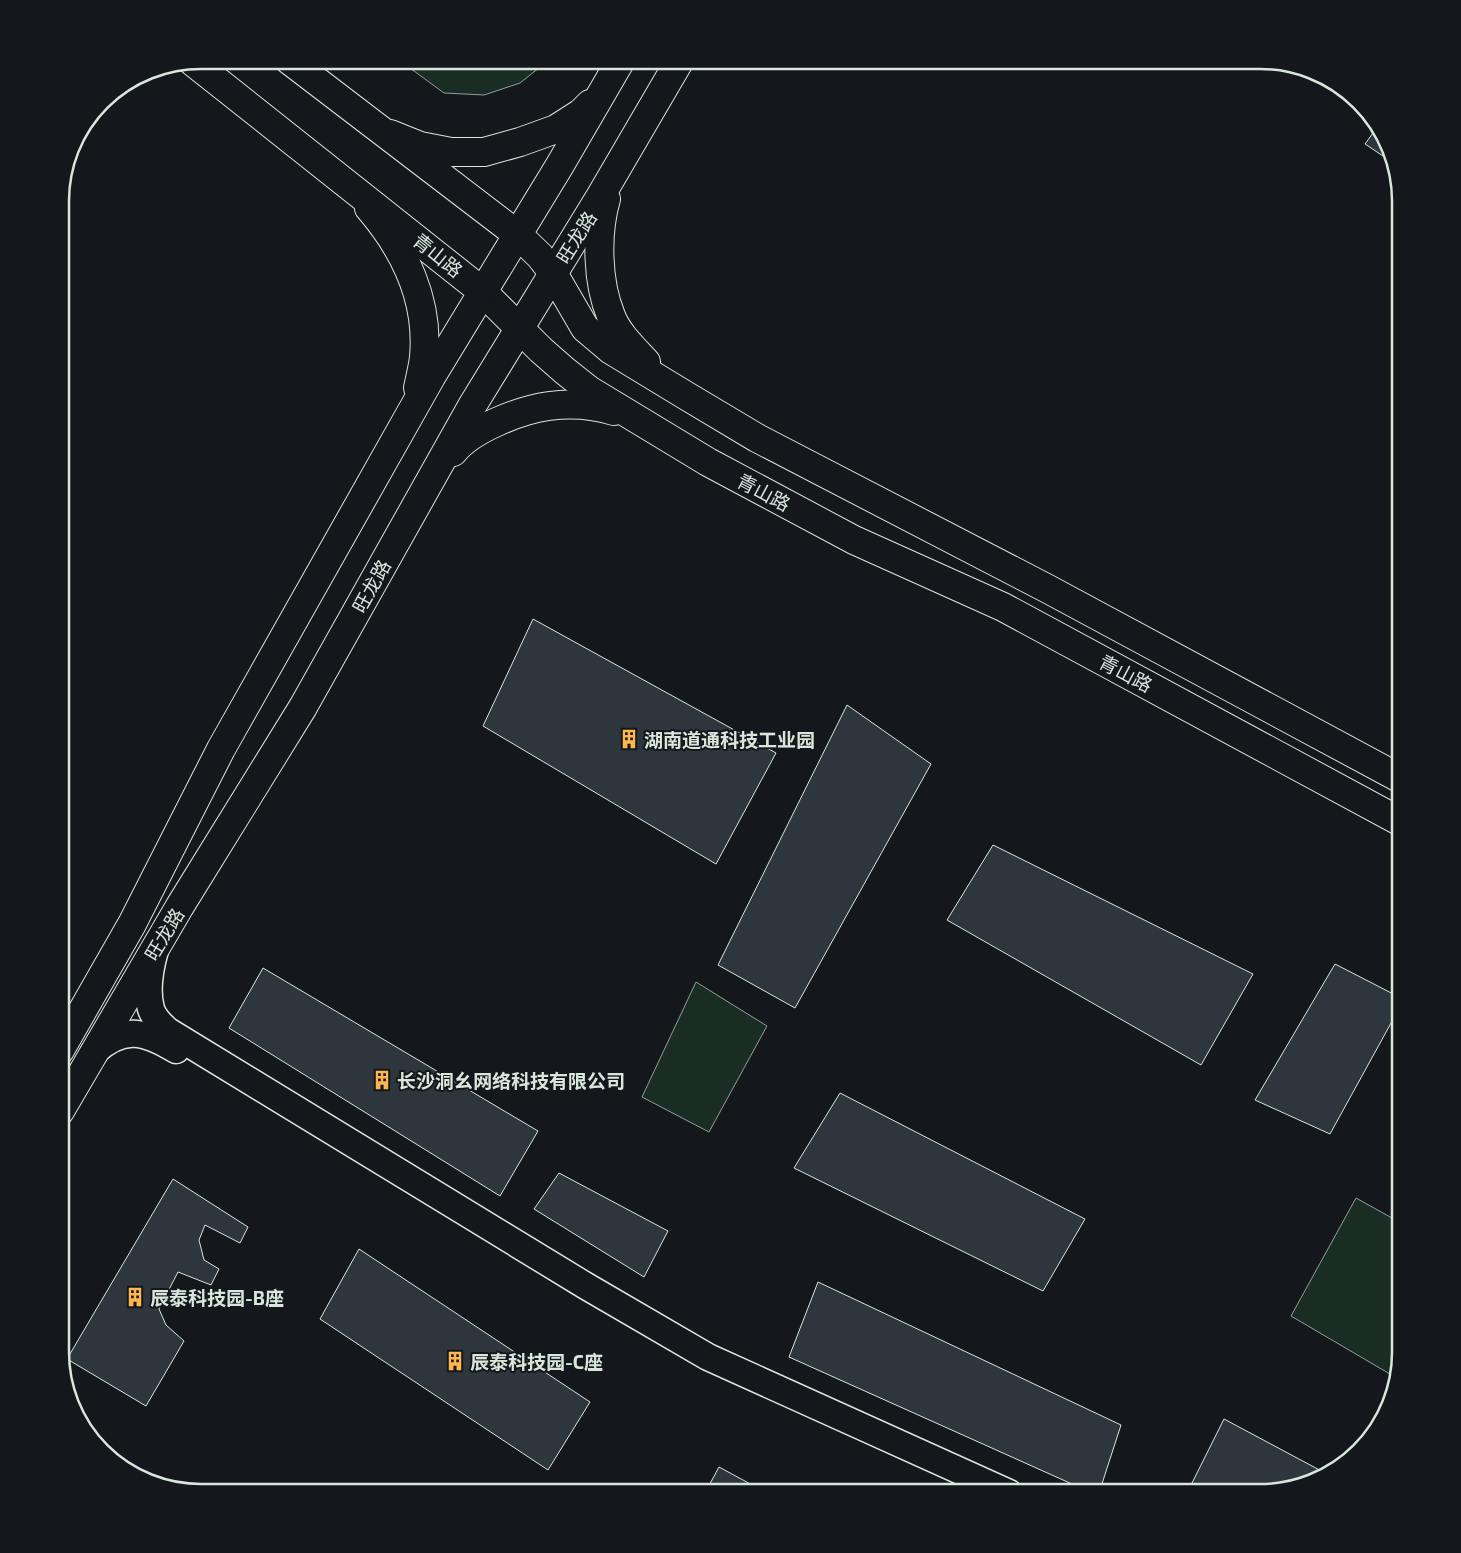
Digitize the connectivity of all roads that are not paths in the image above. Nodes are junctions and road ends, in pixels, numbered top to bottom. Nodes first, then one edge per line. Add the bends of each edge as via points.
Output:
1 (202, 69) edge
2 (301, 69) edge
3 (616, 69) edge
4 (675, 69) edge
5 (606, 86) junction
6 (380, 130) junction
7 (610, 180) junction
8 (347, 183) junction
9 (518, 235) junction
10 (553, 273) junction
11 (484, 292) junction
12 (520, 329) junction
13 (685, 395) junction
14 (633, 416) junction
15 (400, 432) junction
16 (432, 478) junction
17 (1392, 774) edge
18 (1392, 817) edge
19 (155, 949) junction
20 (69, 1034) edge
21 (94, 1052) junction
22 (69, 1095) edge
23 (963, 1484) edge
24 (989, 1484) edge

1 - 8 main road, 青山路
2 - 6 main road, 青山路
3 - 5 main road, 旺龙路
4 - 7 main road, 旺龙路
5 - 6 main road via 581,113 556,129 484,152 451,152 420,146
5 - 9 main road, 旺龙路
6 - 9 main road, 青山路
7 - 10 main road, 旺龙路
7 - 13 main road via 599,238 599,261 611,317 646,362
8 - 11 main road, 青山路
8 - 15 main road via 400,249 416,287 424,320 424,357 418,391
9 - 10 main road, 青山路
9 - 11 main road, 旺龙路
10 - 12 main road, 旺龙路
10 - 13 main road, 青山路 via 585,328 611,350
11 - 12 main road, 青山路
11 - 15 main road, 旺龙路
12 - 14 main road, 青山路 via 589,390
12 - 16 main road, 旺龙路
13 - 17 main road, 青山路 via 757,438 1048,589
14 - 16 main road via 582,405 549,406 516,414 480,429 468,438
14 - 18 main road, 青山路 via 708,462 854,540 1003,607
15 - 20 main road, 旺龙路 via 221,749 132,924
16 - 19 main road, 旺龙路 via 303,707
19 - 21 main road, 旺龙路
19 - 24 street via 149,997 151,1010 168,1031 708,1357
21 - 22 main road, 旺龙路
21 - 23 street via 105,1042 127,1034 148,1035 161,1040 581,1296 704,1367

